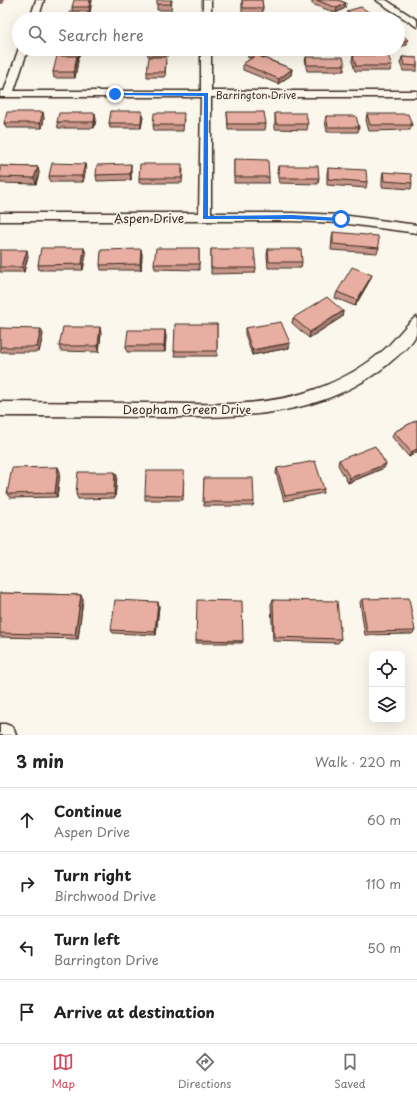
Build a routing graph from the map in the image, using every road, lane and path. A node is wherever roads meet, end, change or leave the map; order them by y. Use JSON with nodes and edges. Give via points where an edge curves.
{"nodes":[{"id":1,"x":40,"y":0,"type":"edge"},
{"id":2,"x":207,"y":0,"type":"edge"},
{"id":3,"x":380,"y":0,"type":"edge"},
{"id":4,"x":36,"y":12,"type":"edge"},
{"id":5,"x":206,"y":12,"type":"edge"},
{"id":6,"x":398,"y":12,"type":"edge"},
{"id":7,"x":405,"y":16,"type":"edge"},
{"id":8,"x":417,"y":24,"type":"edge"},
{"id":9,"x":20,"y":56,"type":"edge"},
{"id":10,"x":206,"y":56,"type":"edge"},
{"id":11,"x":4,"y":94,"type":"edge"},
{"id":12,"x":206,"y":94,"type":"junction"},
{"id":13,"x":417,"y":94,"type":"edge"},
{"id":14,"x":0,"y":218,"type":"edge"},
{"id":15,"x":205,"y":218,"type":"junction"},
{"id":16,"x":417,"y":229,"type":"edge"},
{"id":17,"x":417,"y":322,"type":"edge"},
{"id":18,"x":0,"y":409,"type":"edge"},
{"id":19,"x":0,"y":735,"type":"edge"},
{"id":20,"x":5,"y":735,"type":"edge"}],
"edges":[{"from":1,"to":4,"type":"street"},
{"from":2,"to":5,"type":"street"},
{"from":3,"to":6,"type":"street"},
{"from":7,"to":8,"type":"street"},
{"from":9,"to":11,"type":"street"},
{"from":10,"to":12,"type":"street"},
{"from":11,"to":12,"type":"street","name":"Barrington Drive"},
{"from":12,"to":13,"type":"street","name":"Barrington Drive"},
{"from":12,"to":15,"type":"street"},
{"from":14,"to":15,"type":"street","name":"Aspen Drive"},
{"from":15,"to":16,"type":"street","name":"Aspen Drive","via":[[341,219]]},
{"from":17,"to":18,"type":"street","name":"Deopham Green Drive","via":[[401,343],[362,375],[337,388],[292,404],[245,411]]},
{"from":19,"to":20,"type":"street"}]}
